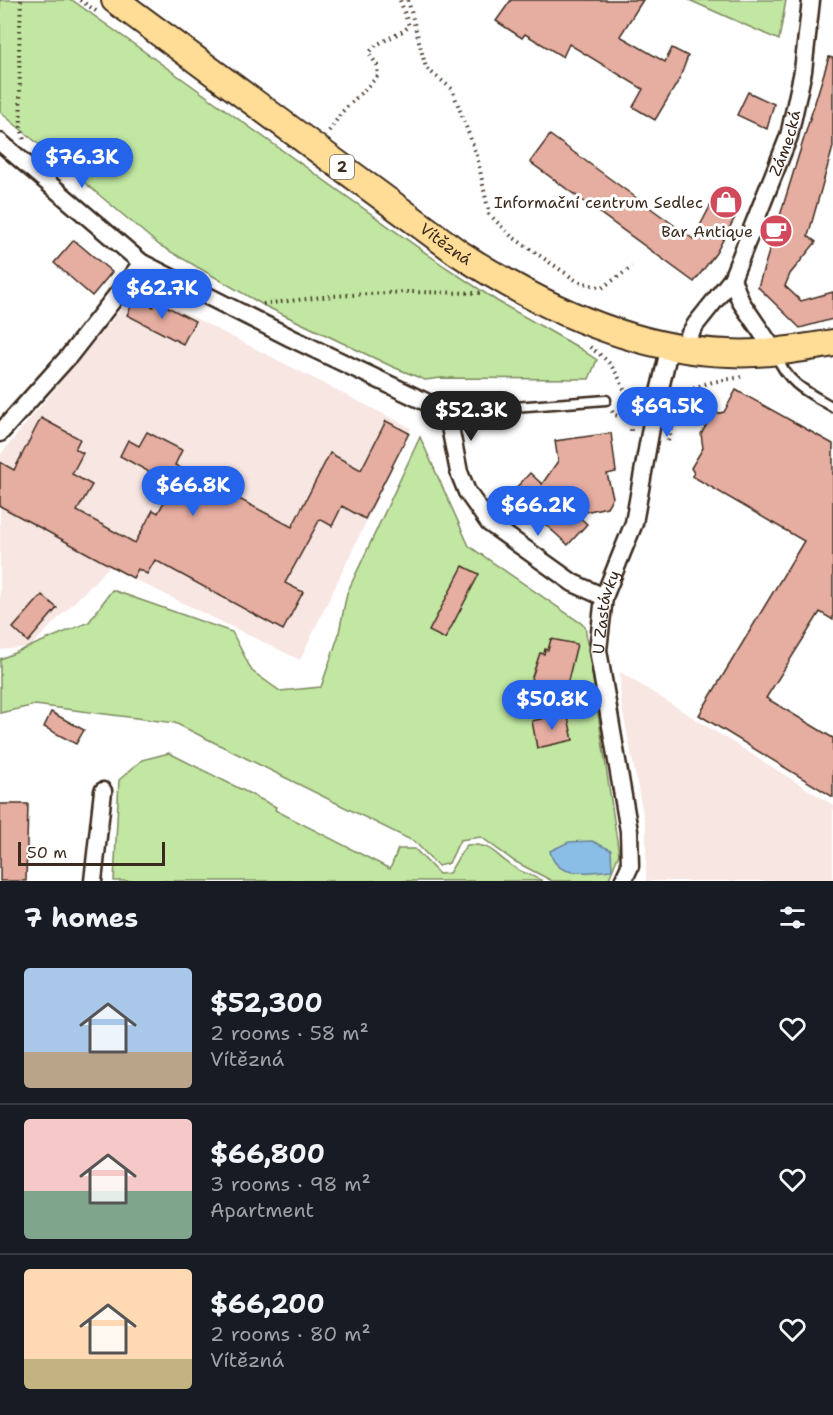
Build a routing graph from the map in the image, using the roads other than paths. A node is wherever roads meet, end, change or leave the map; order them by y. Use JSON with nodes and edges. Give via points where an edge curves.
{"nodes":[{"id":1,"x":115,"y":0,"type":"edge"},
{"id":2,"x":811,"y":0,"type":"edge"},
{"id":3,"x":0,"y":142,"type":"edge"},
{"id":4,"x":142,"y":262,"type":"junction"},
{"id":5,"x":732,"y":279,"type":"junction"},
{"id":6,"x":833,"y":343,"type":"edge"},
{"id":7,"x":675,"y":347,"type":"junction"},
{"id":8,"x":775,"y":352,"type":"junction"},
{"id":9,"x":606,"y":400,"type":"road end"},
{"id":10,"x":833,"y":406,"type":"edge"},
{"id":11,"x":447,"y":412,"type":"junction"},
{"id":12,"x":0,"y":433,"type":"edge"},
{"id":13,"x":604,"y":597,"type":"junction"},
{"id":14,"x":103,"y":791,"type":"dead end"},
{"id":15,"x":93,"y":881,"type":"edge"},
{"id":16,"x":623,"y":881,"type":"edge"}],
"edges":[{"from":1,"to":7,"type":"main road","name":"Vítězná","number":"2","via":[[426,230],[500,279],[587,320]]},
{"from":2,"to":5,"type":"street","name":"Zámecká","via":[[803,71],[789,136]]},
{"from":3,"to":4,"type":"street"},
{"from":4,"to":11,"type":"street"},
{"from":4,"to":12,"type":"street","via":[[69,356]]},
{"from":5,"to":7,"type":"street","name":"Zámecká"},
{"from":5,"to":8,"type":"street","via":[[741,302]]},
{"from":6,"to":8,"type":"main road","name":"Vítězná","number":"2"},
{"from":7,"to":8,"type":"main road","name":"Vítězná","number":"2","via":[[728,354]]},
{"from":7,"to":13,"type":"street","name":"U Zastávky","via":[[652,422],[634,523]]},
{"from":8,"to":10,"type":"lane","via":[[795,384]]},
{"from":9,"to":11,"type":"lane"},
{"from":11,"to":13,"type":"street","via":[[459,472],[467,492],[489,523],[573,583]]},
{"from":13,"to":16,"type":"street","name":"U Zastávky","via":[[598,650],[629,831],[630,866]]},
{"from":14,"to":15,"type":"street"}]}
